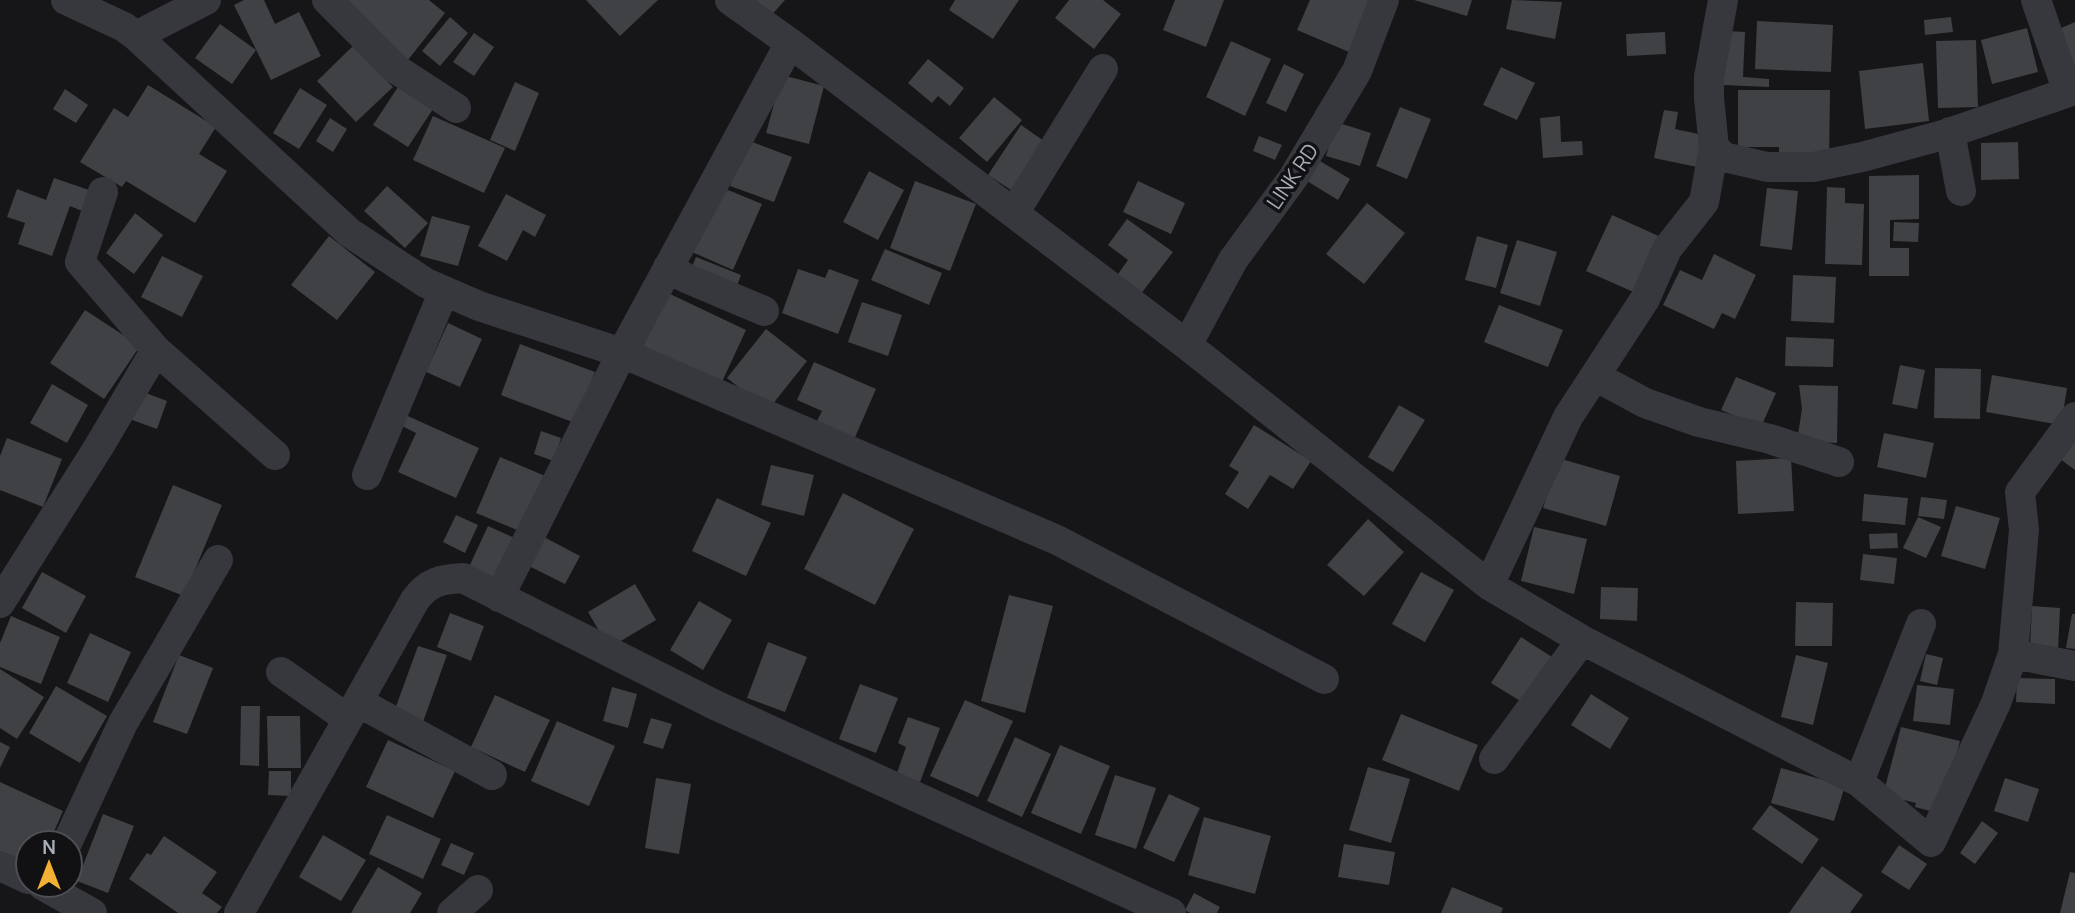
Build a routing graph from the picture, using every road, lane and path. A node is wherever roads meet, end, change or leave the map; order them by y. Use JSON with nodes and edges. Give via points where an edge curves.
{"nodes":[{"id":1,"x":66,"y":0,"type":"edge"},
{"id":2,"x":206,"y":0,"type":"edge"},
{"id":3,"x":327,"y":0,"type":"edge"},
{"id":4,"x":730,"y":0,"type":"edge"},
{"id":5,"x":1384,"y":0,"type":"edge"},
{"id":6,"x":1723,"y":0,"type":"edge"},
{"id":7,"x":2036,"y":0,"type":"edge"},
{"id":8,"x":136,"y":36,"type":"junction"},
{"id":9,"x":790,"y":43,"type":"junction"},
{"id":10,"x":1103,"y":69,"type":"dead end"},
{"id":11,"x":2072,"y":91,"type":"edge"},
{"id":12,"x":456,"y":108,"type":"dead end"},
{"id":13,"x":1950,"y":132,"type":"junction"},
{"id":14,"x":1714,"y":147,"type":"junction"},
{"id":15,"x":1961,"y":191,"type":"dead end"},
{"id":16,"x":103,"y":192,"type":"dead end"},
{"id":17,"x":1014,"y":213,"type":"junction"},
{"id":18,"x":668,"y":267,"type":"junction"},
{"id":19,"x":444,"y":291,"type":"junction"},
{"id":20,"x":764,"y":311,"type":"dead end"},
{"id":21,"x":1187,"y":345,"type":"junction"},
{"id":22,"x":156,"y":350,"type":"junction"},
{"id":23,"x":622,"y":353,"type":"junction"},
{"id":24,"x":1595,"y":376,"type":"junction"},
{"id":25,"x":2075,"y":417,"type":"edge"},
{"id":26,"x":275,"y":455,"type":"dead end"},
{"id":27,"x":1839,"y":462,"type":"dead end"},
{"id":28,"x":368,"y":475,"type":"dead end"},
{"id":29,"x":218,"y":560,"type":"dead end"},
{"id":30,"x":1489,"y":585,"type":"junction"},
{"id":31,"x":499,"y":597,"type":"junction"},
{"id":32,"x":0,"y":603,"type":"edge"},
{"id":33,"x":1921,"y":624,"type":"dead end"},
{"id":34,"x":1582,"y":640,"type":"junction"},
{"id":35,"x":2012,"y":654,"type":"junction"},
{"id":36,"x":2075,"y":666,"type":"edge"},
{"id":37,"x":281,"y":672,"type":"dead end"},
{"id":38,"x":1324,"y":679,"type":"dead end"},
{"id":39,"x":353,"y":711,"type":"junction"},
{"id":40,"x":1494,"y":759,"type":"dead end"},
{"id":41,"x":492,"y":775,"type":"dead end"},
{"id":42,"x":1859,"y":782,"type":"junction"},
{"id":43,"x":74,"y":829,"type":"edge"},
{"id":44,"x":478,"y":890,"type":"dead end"},
{"id":45,"x":68,"y":899,"type":"edge"},
{"id":46,"x":92,"y":913,"type":"edge"},
{"id":47,"x":239,"y":913,"type":"edge"},
{"id":48,"x":452,"y":913,"type":"edge"},
{"id":49,"x":1171,"y":913,"type":"edge"}],
"edges":[{"from":1,"to":8,"type":"street"},
{"from":2,"to":8,"type":"street"},
{"from":3,"to":12,"type":"street","via":[[396,69]]},
{"from":4,"to":9,"type":"street"},
{"from":5,"to":21,"type":"street","name":"LINK RD","via":[[1357,71],[1293,178],[1233,260]]},
{"from":6,"to":14,"type":"street","via":[[1709,78]]},
{"from":7,"to":11,"type":"street"},
{"from":8,"to":19,"type":"street","via":[[350,233]]},
{"from":9,"to":17,"type":"street"},
{"from":9,"to":18,"type":"street"},
{"from":10,"to":17,"type":"street"},
{"from":11,"to":13,"type":"street"},
{"from":13,"to":14,"type":"street","via":[[1813,167],[1767,167],[1724,157]]},
{"from":13,"to":15,"type":"street"},
{"from":14,"to":24,"type":"street","via":[[1704,202],[1667,249],[1644,299]]},
{"from":16,"to":22,"type":"street","via":[[80,262]]},
{"from":17,"to":21,"type":"street"},
{"from":18,"to":20,"type":"street"},
{"from":18,"to":23,"type":"street"},
{"from":19,"to":23,"type":"street"},
{"from":19,"to":28,"type":"street"},
{"from":21,"to":30,"type":"street"},
{"from":22,"to":26,"type":"street"},
{"from":22,"to":32,"type":"street"},
{"from":23,"to":31,"type":"street"},
{"from":23,"to":38,"type":"street","via":[[1057,540]]},
{"from":24,"to":27,"type":"street","via":[[1645,403]]},
{"from":24,"to":30,"type":"street","via":[[1568,417]]},
{"from":25,"to":35,"type":"street","via":[[2020,492],[2024,530]]},
{"from":29,"to":43,"type":"street","via":[[123,723]]},
{"from":30,"to":34,"type":"street"},
{"from":31,"to":39,"type":"street","via":[[463,578],[441,579],[424,588]]},
{"from":31,"to":49,"type":"street","via":[[715,705]]},
{"from":33,"to":42,"type":"street"},
{"from":34,"to":40,"type":"street"},
{"from":34,"to":42,"type":"street"},
{"from":35,"to":36,"type":"street"},
{"from":35,"to":42,"type":"street","via":[[1996,703],[1931,842]]},
{"from":37,"to":39,"type":"street"},
{"from":39,"to":41,"type":"street"},
{"from":39,"to":47,"type":"street"},
{"from":44,"to":48,"type":"street"},
{"from":45,"to":46,"type":"street"}]}
